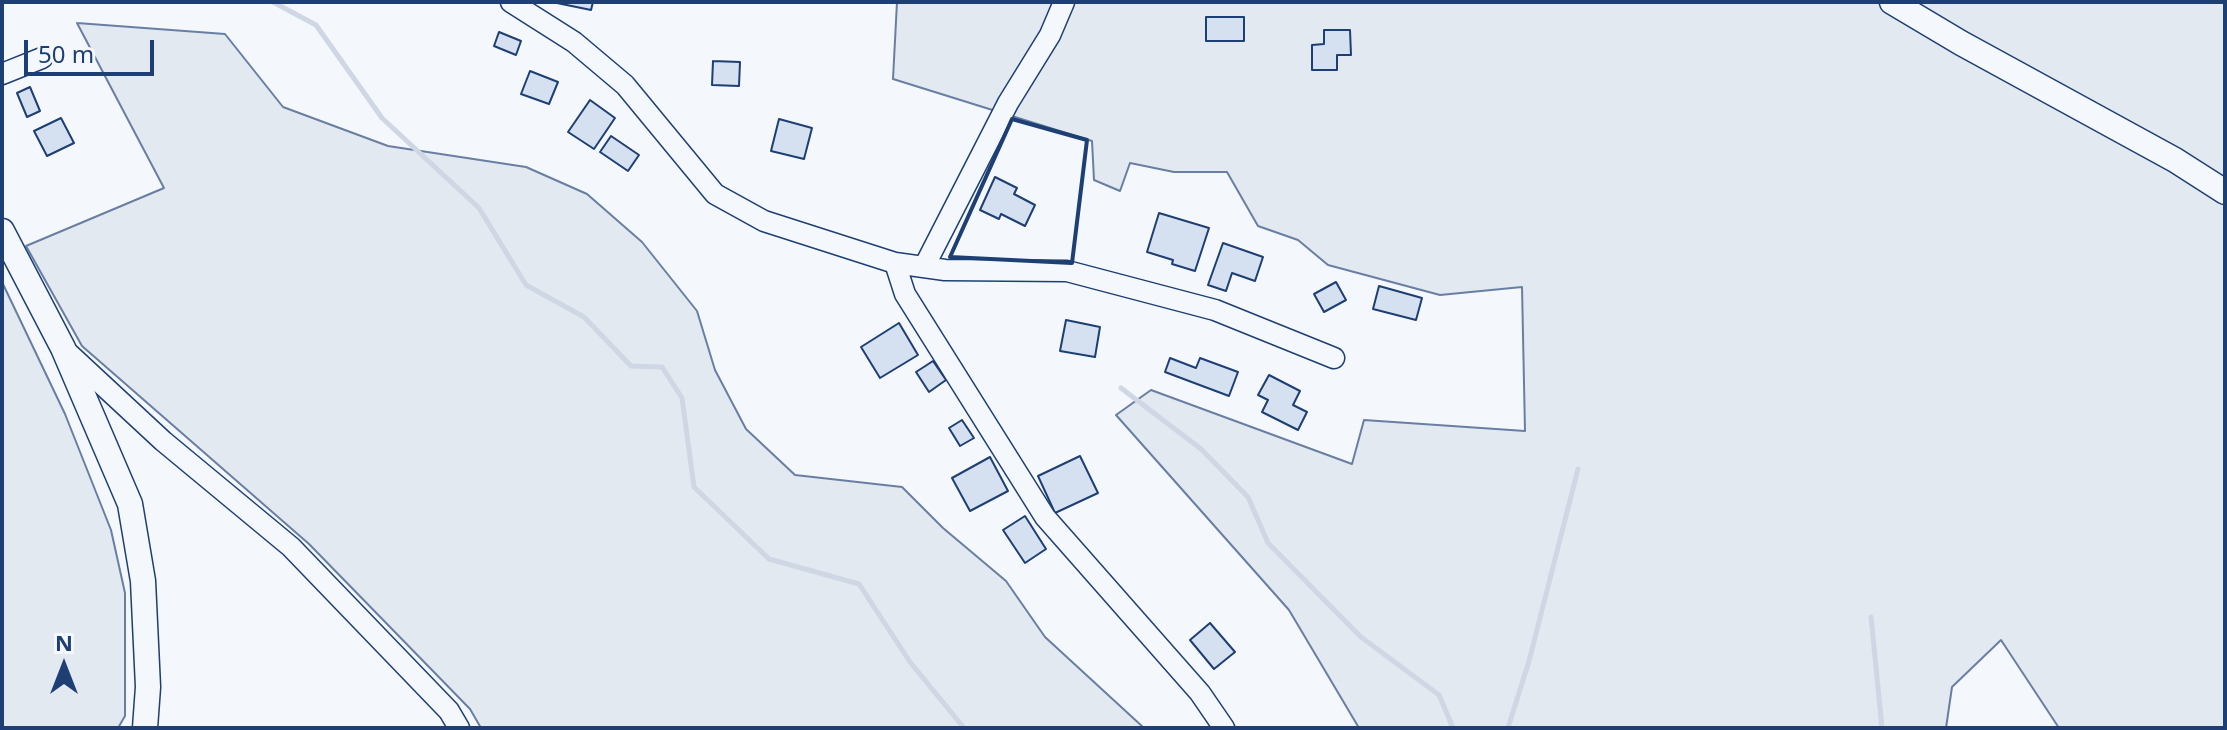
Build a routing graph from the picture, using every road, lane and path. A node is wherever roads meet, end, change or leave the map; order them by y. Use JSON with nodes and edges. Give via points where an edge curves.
{"nodes":[{"id":1,"x":511,"y":2,"type":"edge"},
{"id":2,"x":1064,"y":2,"type":"edge"},
{"id":3,"x":1892,"y":2,"type":"edge"},
{"id":4,"x":42,"y":58,"type":"dead end"},
{"id":5,"x":2,"y":74,"type":"edge"},
{"id":6,"x":2225,"y":192,"type":"edge"},
{"id":7,"x":2,"y":231,"type":"edge"},
{"id":8,"x":895,"y":263,"type":"junction"},
{"id":9,"x":924,"y":267,"type":"junction"},
{"id":10,"x":63,"y":348,"type":"junction"},
{"id":11,"x":1334,"y":358,"type":"dead end"},
{"id":12,"x":145,"y":728,"type":"edge"},
{"id":13,"x":459,"y":728,"type":"edge"},
{"id":14,"x":1224,"y":728,"type":"edge"}],
"edges":[{"from":1,"to":8,"type":"street","via":[[574,42],[625,85],[715,194],[764,221]]},
{"from":2,"to":9,"type":"street"},
{"from":3,"to":6,"type":"main road"},
{"from":4,"to":5,"type":"street"},
{"from":7,"to":10,"type":"main road"},
{"from":8,"to":9,"type":"street"},
{"from":8,"to":14,"type":"street","via":[[905,294],[1045,517],[1200,693]]},
{"from":9,"to":11,"type":"street","via":[[1067,271],[1215,310]]},
{"from":10,"to":12,"type":"main road","via":[[130,504],[143,581]]},
{"from":10,"to":13,"type":"street","via":[[163,441],[291,547],[449,711]]}]}
